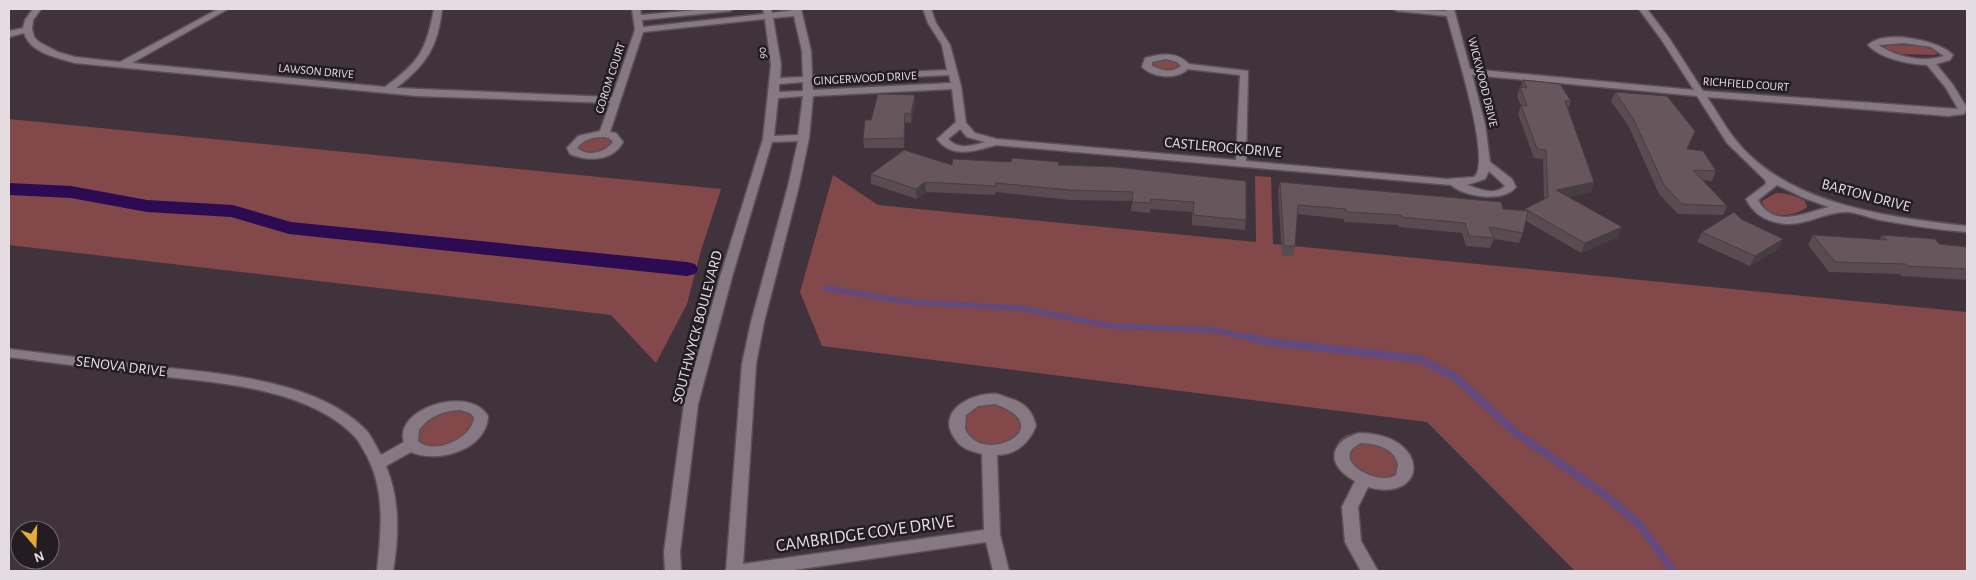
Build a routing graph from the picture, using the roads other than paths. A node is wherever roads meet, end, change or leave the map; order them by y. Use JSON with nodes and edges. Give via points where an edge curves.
{"nodes":[{"id":1,"x":37,"y":9,"type":"edge"},
{"id":2,"x":224,"y":9,"type":"edge"},
{"id":3,"x":438,"y":9,"type":"edge"},
{"id":4,"x":730,"y":9,"type":"edge"},
{"id":5,"x":927,"y":9,"type":"edge"},
{"id":6,"x":1397,"y":9,"type":"edge"},
{"id":7,"x":1643,"y":9,"type":"edge"},
{"id":8,"x":798,"y":11,"type":"edge"},
{"id":9,"x":1450,"y":11,"type":"edge"},
{"id":10,"x":768,"y":12,"type":"edge"},
{"id":11,"x":637,"y":13,"type":"edge"},
{"id":12,"x":28,"y":30,"type":"junction"},
{"id":13,"x":639,"y":30,"type":"junction"},
{"id":14,"x":9,"y":34,"type":"edge"},
{"id":15,"x":1930,"y":62,"type":"junction"},
{"id":16,"x":122,"y":65,"type":"junction"},
{"id":17,"x":1186,"y":66,"type":"dead end"},
{"id":18,"x":953,"y":72,"type":"junction"},
{"id":19,"x":1468,"y":72,"type":"junction"},
{"id":20,"x":808,"y":79,"type":"junction"},
{"id":21,"x":775,"y":81,"type":"junction"},
{"id":22,"x":956,"y":86,"type":"junction"},
{"id":23,"x":388,"y":90,"type":"junction"},
{"id":24,"x":1701,"y":93,"type":"junction"},
{"id":25,"x":808,"y":94,"type":"junction"},
{"id":26,"x":774,"y":95,"type":"junction"},
{"id":27,"x":616,"y":100,"type":"junction"},
{"id":28,"x":961,"y":123,"type":"junction"},
{"id":29,"x":604,"y":134,"type":"dead end"},
{"id":30,"x":804,"y":138,"type":"junction"},
{"id":31,"x":768,"y":139,"type":"junction"},
{"id":32,"x":997,"y":142,"type":"junction"},
{"id":33,"x":1241,"y":163,"type":"junction"},
{"id":34,"x":1485,"y":163,"type":"junction"},
{"id":35,"x":1762,"y":170,"type":"junction"},
{"id":36,"x":1480,"y":178,"type":"joint"},
{"id":37,"x":1446,"y":182,"type":"junction"},
{"id":38,"x":1857,"y":211,"type":"junction"},
{"id":39,"x":1967,"y":229,"type":"edge"},
{"id":40,"x":9,"y":353,"type":"edge"},
{"id":41,"x":411,"y":445,"type":"junction"},
{"id":42,"x":989,"y":450,"type":"junction"},
{"id":43,"x":379,"y":463,"type":"junction"},
{"id":44,"x":1363,"y":480,"type":"dead end"},
{"id":45,"x":992,"y":535,"type":"junction"},
{"id":46,"x":385,"y":571,"type":"edge"},
{"id":47,"x":673,"y":571,"type":"edge"},
{"id":48,"x":734,"y":571,"type":"edge"},
{"id":49,"x":743,"y":571,"type":"edge"},
{"id":50,"x":1001,"y":571,"type":"edge"},
{"id":51,"x":1370,"y":571,"type":"edge"}],
"edges":[{"from":1,"to":12,"type":"street","via":[[28,23]]},
{"from":2,"to":16,"type":"street"},
{"from":3,"to":23,"type":"street","via":[[434,36],[424,58]]},
{"from":4,"to":11,"type":"street","name":"GOROM COURT"},
{"from":5,"to":18,"type":"street","via":[[946,45]]},
{"from":6,"to":9,"type":"street"},
{"from":7,"to":24,"type":"street","name":"BARTON DRIVE"},
{"from":8,"to":10,"type":"street","name":"GOROM COURT"},
{"from":8,"to":20,"type":"street"},
{"from":9,"to":19,"type":"street","name":"WICKWOOD DRIVE"},
{"from":10,"to":13,"type":"street","name":"GOROM COURT"},
{"from":10,"to":21,"type":"street","name":"90","via":[[773,36]]},
{"from":11,"to":13,"type":"street","name":"GOROM COURT"},
{"from":12,"to":14,"type":"street"},
{"from":12,"to":16,"type":"street","name":"LAWSON DRIVE","via":[[39,49],[57,56]]},
{"from":13,"to":27,"type":"street","name":"GOROM COURT"},
{"from":15,"to":15,"type":"street","via":[[1949,55],[1938,48],[1916,43],[1876,42],[1872,45],[1883,53]]},
{"from":15,"to":24,"type":"street","name":"RICHFIELD COURT","via":[[1950,87],[1962,112]]},
{"from":16,"to":23,"type":"street","name":"LAWSON DRIVE"},
{"from":17,"to":33,"type":"street","via":[[1245,73]]},
{"from":18,"to":20,"type":"street","name":"GINGERWOOD DRIVE"},
{"from":18,"to":22,"type":"street"},
{"from":19,"to":24,"type":"street","name":"RICHFIELD COURT"},
{"from":19,"to":34,"type":"street","name":"WICKWOOD DRIVE","via":[[1484,144]]},
{"from":20,"to":21,"type":"street","name":"GINGERWOOD DRIVE"},
{"from":20,"to":25,"type":"street"},
{"from":21,"to":26,"type":"street","name":"90"},
{"from":22,"to":25,"type":"street","name":"GINGERWOOD DRIVE"},
{"from":22,"to":28,"type":"street"},
{"from":23,"to":27,"type":"street","name":"LAWSON DRIVE"},
{"from":24,"to":35,"type":"street","name":"BARTON DRIVE","via":[[1731,141]]},
{"from":25,"to":26,"type":"street","name":"GINGERWOOD DRIVE"},
{"from":25,"to":30,"type":"street"},
{"from":26,"to":31,"type":"street","name":"SOUTHWYCK BOULEVARD"},
{"from":27,"to":29,"type":"street","name":"GOROM COURT"},
{"from":28,"to":32,"type":"street","name":"CASTLEROCK DRIVE","via":[[971,135]]},
{"from":28,"to":32,"type":"street","name":"CASTLEROCK DRIVE","via":[[942,139],[947,145],[970,150]]},
{"from":30,"to":31,"type":"street"},
{"from":30,"to":48,"type":"street","via":[[749,365]]},
{"from":31,"to":47,"type":"street","name":"SOUTHWYCK BOULEVARD","via":[[691,404],[672,552]]},
{"from":32,"to":33,"type":"street","name":"CASTLEROCK DRIVE"},
{"from":33,"to":37,"type":"street","name":"CASTLEROCK DRIVE"},
{"from":34,"to":36,"type":"street","name":"WICKWOOD DRIVE","via":[[1485,172]]},
{"from":34,"to":37,"type":"street","name":"CASTLEROCK DRIVE","via":[[1508,181],[1511,187],[1507,192],[1483,193]]},
{"from":35,"to":38,"type":"street","name":"BARTON DRIVE","via":[[1804,193]]},
{"from":35,"to":38,"type":"street","via":[[1772,185],[1752,199],[1759,210],[1771,216],[1793,221],[1830,209]]},
{"from":36,"to":37,"type":"street","name":"CASTLEROCK DRIVE"},
{"from":38,"to":39,"type":"street","name":"BARTON DRIVE","via":[[1909,223]]},
{"from":40,"to":43,"type":"street","name":"SENOVA DRIVE","via":[[232,380],[293,394],[330,411],[360,432]]},
{"from":41,"to":41,"type":"street","via":[[431,452],[459,446],[479,429],[482,420],[479,412],[460,405],[432,411],[412,428]]},
{"from":41,"to":43,"type":"street"},
{"from":42,"to":42,"type":"street","via":[[1016,445],[1025,436],[1028,417],[1020,408],[996,399],[976,402],[960,412],[956,421],[957,431],[964,441]]},
{"from":42,"to":45,"type":"street"},
{"from":43,"to":46,"type":"street","via":[[388,495],[391,536]]},
{"from":44,"to":51,"type":"street","via":[[1350,507],[1353,542]]},
{"from":45,"to":49,"type":"street","name":"CAMBRIDGE COVE DRIVE"},
{"from":45,"to":50,"type":"street"}]}
